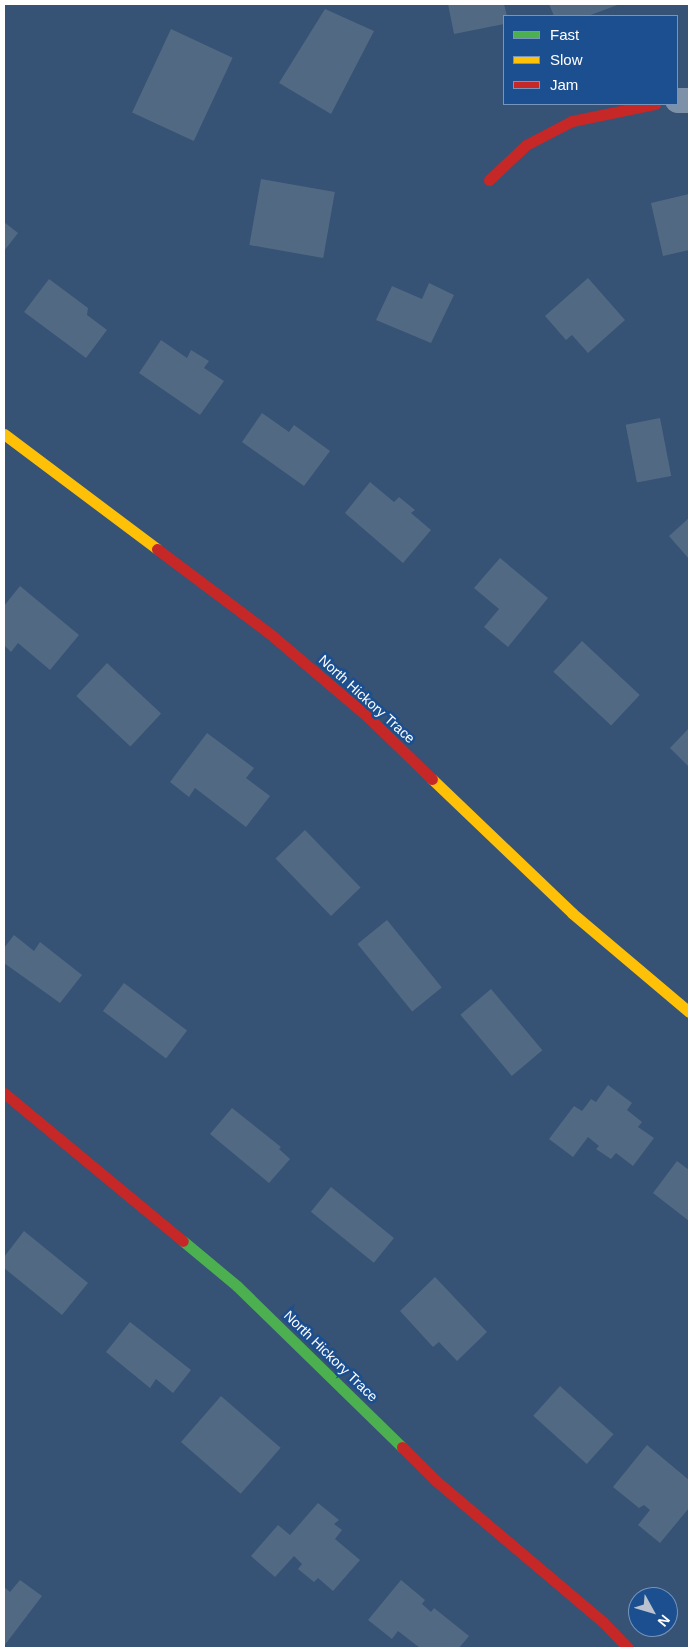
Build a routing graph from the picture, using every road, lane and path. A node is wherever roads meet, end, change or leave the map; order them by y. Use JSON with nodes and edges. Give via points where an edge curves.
{"nodes":[{"id":1,"x":650,"y":105,"type":"edge"},
{"id":2,"x":490,"y":180,"type":"dead end"},
{"id":3,"x":4,"y":434,"type":"edge"},
{"id":4,"x":689,"y":1012,"type":"edge"},
{"id":5,"x":4,"y":1093,"type":"edge"},
{"id":6,"x":628,"y":1648,"type":"edge"}],
"edges":[{"from":1,"to":2,"type":"street","via":[[572,122],[526,145]]},
{"from":3,"to":4,"type":"street","name":"North Hickory Trace","via":[[269,633],[368,717],[572,912]]},
{"from":5,"to":6,"type":"street","name":"North Hickory Trace","via":[[237,1286],[435,1480],[604,1622]]}]}
